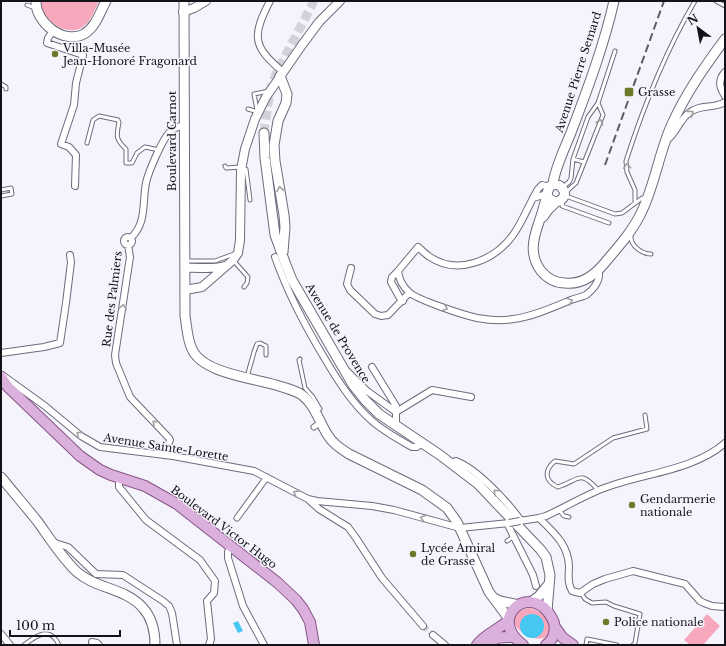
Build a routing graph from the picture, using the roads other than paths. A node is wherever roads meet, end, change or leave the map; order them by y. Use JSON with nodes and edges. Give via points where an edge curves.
{"nodes":[{"id":1,"x":106,"y":1,"type":"edge"},
{"id":2,"x":184,"y":1,"type":"edge"},
{"id":3,"x":187,"y":1,"type":"edge"},
{"id":4,"x":270,"y":1,"type":"edge"},
{"id":5,"x":346,"y":1,"type":"edge"},
{"id":6,"x":614,"y":1,"type":"edge"},
{"id":7,"x":695,"y":1,"type":"edge"},
{"id":8,"x":716,"y":1,"type":"edge"},
{"id":9,"x":204,"y":2,"type":"edge"},
{"id":10,"x":337,"y":3,"type":"edge"},
{"id":11,"x":33,"y":5,"type":"edge"},
{"id":12,"x":724,"y":5,"type":"edge"},
{"id":13,"x":184,"y":12,"type":"junction"},
{"id":14,"x":53,"y":31,"type":"junction"},
{"id":15,"x":725,"y":39,"type":"edge"},
{"id":16,"x":615,"y":52,"type":"dead end"},
{"id":17,"x":725,"y":72,"type":"edge"},
{"id":18,"x":282,"y":74,"type":"junction"},
{"id":19,"x":1,"y":84,"type":"edge"},
{"id":20,"x":6,"y":89,"type":"dead end"},
{"id":21,"x":271,"y":91,"type":"junction"},
{"id":22,"x":725,"y":96,"type":"edge"},
{"id":23,"x":725,"y":102,"type":"edge"},
{"id":24,"x":598,"y":103,"type":"junction"},
{"id":25,"x":248,"y":109,"type":"dead end"},
{"id":26,"x":258,"y":112,"type":"junction"},
{"id":27,"x":185,"y":125,"type":"junction"},
{"id":28,"x":264,"y":133,"type":"tunnel mouth"},
{"id":29,"x":667,"y":140,"type":"junction"},
{"id":30,"x":87,"y":143,"type":"dead end"},
{"id":31,"x":159,"y":150,"type":"junction"},
{"id":32,"x":573,"y":159,"type":"junction"},
{"id":33,"x":584,"y":162,"type":"junction"},
{"id":34,"x":225,"y":166,"type":"dead end"},
{"id":35,"x":241,"y":168,"type":"junction"},
{"id":36,"x":75,"y":186,"type":"dead end"},
{"id":37,"x":269,"y":187,"type":"junction"},
{"id":38,"x":1,"y":190,"type":"edge"},
{"id":39,"x":557,"y":192,"type":"junction"},
{"id":40,"x":1,"y":196,"type":"edge"},
{"id":41,"x":533,"y":198,"type":"junction"},
{"id":42,"x":647,"y":198,"type":"junction"},
{"id":43,"x":250,"y":200,"type":"dead end"},
{"id":44,"x":635,"y":203,"type":"junction"},
{"id":45,"x":609,"y":223,"type":"dead end"},
{"id":46,"x":631,"y":231,"type":"junction"},
{"id":47,"x":285,"y":232,"type":"junction"},
{"id":48,"x":651,"y":254,"type":"dead end"},
{"id":49,"x":70,"y":255,"type":"dead end"},
{"id":50,"x":279,"y":256,"type":"junction"},
{"id":51,"x":235,"y":257,"type":"junction"},
{"id":52,"x":185,"y":264,"type":"junction"},
{"id":53,"x":205,"y":266,"type":"junction"},
{"id":54,"x":226,"y":266,"type":"junction"},
{"id":55,"x":351,"y":268,"type":"dead end"},
{"id":56,"x":598,"y":270,"type":"junction"},
{"id":57,"x":398,"y":271,"type":"junction"},
{"id":58,"x":205,"y":284,"type":"junction"},
{"id":59,"x":185,"y":286,"type":"junction"},
{"id":60,"x":244,"y":287,"type":"dead end"},
{"id":61,"x":409,"y":293,"type":"junction"},
{"id":62,"x":402,"y":300,"type":"junction"},
{"id":63,"x":1,"y":353,"type":"edge"},
{"id":64,"x":266,"y":355,"type":"dead end"},
{"id":65,"x":300,"y":359,"type":"dead end"},
{"id":66,"x":341,"y":364,"type":"junction"},
{"id":67,"x":372,"y":367,"type":"dead end"},
{"id":68,"x":1,"y":376,"type":"edge"},
{"id":69,"x":246,"y":377,"type":"junction"},
{"id":70,"x":471,"y":397,"type":"dead end"},
{"id":71,"x":314,"y":412,"type":"junction"},
{"id":72,"x":396,"y":412,"type":"junction"},
{"id":73,"x":645,"y":415,"type":"dead end"},
{"id":74,"x":396,"y":426,"type":"junction"},
{"id":75,"x":422,"y":443,"type":"junction"},
{"id":76,"x":725,"y":443,"type":"edge"},
{"id":77,"x":164,"y":455,"type":"junction"},
{"id":78,"x":452,"y":463,"type":"junction"},
{"id":79,"x":1,"y":477,"type":"edge"},
{"id":80,"x":267,"y":477,"type":"junction"},
{"id":81,"x":120,"y":478,"type":"junction"},
{"id":82,"x":598,"y":490,"type":"junction"},
{"id":83,"x":308,"y":499,"type":"junction"},
{"id":84,"x":559,"y":510,"type":"junction"},
{"id":85,"x":569,"y":517,"type":"dead end"},
{"id":86,"x":236,"y":518,"type":"dead end"},
{"id":87,"x":539,"y":518,"type":"junction"},
{"id":88,"x":521,"y":521,"type":"junction"},
{"id":89,"x":507,"y":523,"type":"junction"},
{"id":90,"x":460,"y":528,"type":"junction"},
{"id":91,"x":513,"y":533,"type":"junction"},
{"id":92,"x":507,"y":541,"type":"dead end"},
{"id":93,"x":52,"y":542,"type":"junction"},
{"id":94,"x":231,"y":546,"type":"junction"},
{"id":95,"x":548,"y":585,"type":"junction"},
{"id":96,"x":536,"y":586,"type":"dead end"},
{"id":97,"x":580,"y":592,"type":"junction"},
{"id":98,"x":494,"y":597,"type":"junction"},
{"id":99,"x":531,"y":602,"type":"junction"},
{"id":100,"x":519,"y":605,"type":"junction"},
{"id":101,"x":725,"y":607,"type":"edge"},
{"id":102,"x":547,"y":611,"type":"junction"},
{"id":103,"x":509,"y":620,"type":"junction"},
{"id":104,"x":423,"y":626,"type":"tunnel mouth"},
{"id":105,"x":555,"y":627,"type":"junction"},
{"id":106,"x":1,"y":634,"type":"edge"},
{"id":107,"x":433,"y":635,"type":"tunnel mouth"},
{"id":108,"x":514,"y":637,"type":"junction"},
{"id":109,"x":91,"y":644,"type":"edge"},
{"id":110,"x":10,"y":645,"type":"edge"},
{"id":111,"x":24,"y":645,"type":"edge"},
{"id":112,"x":59,"y":645,"type":"edge"},
{"id":113,"x":99,"y":645,"type":"edge"},
{"id":114,"x":155,"y":645,"type":"edge"},
{"id":115,"x":177,"y":645,"type":"edge"},
{"id":116,"x":210,"y":645,"type":"edge"},
{"id":117,"x":264,"y":645,"type":"edge"},
{"id":118,"x":314,"y":645,"type":"edge"},
{"id":119,"x":445,"y":645,"type":"edge"},
{"id":120,"x":477,"y":645,"type":"edge"},
{"id":121,"x":486,"y":645,"type":"edge"},
{"id":122,"x":523,"y":645,"type":"edge"},
{"id":123,"x":549,"y":645,"type":"edge"},
{"id":124,"x":573,"y":645,"type":"edge"},
{"id":125,"x":586,"y":645,"type":"edge"},
{"id":126,"x":617,"y":645,"type":"edge"},
{"id":127,"x":633,"y":645,"type":"edge"}],
"edges":[{"from":1,"to":14,"type":"main road","via":[[94,25],[82,35],[67,36]]},
{"from":2,"to":13,"type":"main road","name":"Boulevard Carnot"},
{"from":3,"to":9,"type":"street"},
{"from":4,"to":18,"type":"street","via":[[257,35],[258,42]]},
{"from":5,"to":10,"type":"street"},
{"from":6,"to":39,"type":"main road","name":"Avenue Pierre Semard","via":[[597,61],[555,172]]},
{"from":44,"to":7,"type":"lane","one_way":true,"via":[[635,190],[627,172],[626,161],[652,85]]},
{"from":8,"to":12,"type":"lane"},
{"from":9,"to":13,"type":"street"},
{"from":10,"to":18,"type":"street","via":[[319,22]]},
{"from":11,"to":14,"type":"main road","via":[[39,17]]},
{"from":13,"to":27,"type":"main road","name":"Boulevard Carnot"},
{"from":14,"to":36,"type":"street","via":[[47,43],[82,55],[74,105],[61,144],[76,154]]},
{"from":15,"to":29,"type":"main road","name":"Avenue Pierre Semard","via":[[687,94]]},
{"from":16,"to":24,"type":"lane"},
{"from":17,"to":22,"type":"street","via":[[720,83]]},
{"from":18,"to":21,"type":"street"},
{"from":47,"to":18,"type":"main road","name":"Avenue de Provence","one_way":true,"via":[[274,145],[278,121],[286,103],[287,94]]},
{"from":19,"to":20,"type":"lane"},
{"from":21,"to":26,"type":"street"},
{"from":21,"to":26,"type":"lane","via":[[254,94]]},
{"from":29,"to":23,"type":"street","one_way":true,"via":[[688,113]]},
{"from":24,"to":32,"type":"lane","via":[[588,117]]},
{"from":33,"to":24,"type":"lane","one_way":true,"via":[[603,115]]},
{"from":25,"to":26,"type":"lane"},
{"from":26,"to":35,"type":"street","via":[[250,130]]},
{"from":27,"to":31,"type":"street","name":"Rue des Palmiers","via":[[170,131]]},
{"from":27,"to":52,"type":"main road","name":"Boulevard Carnot"},
{"from":28,"to":37,"type":"main road","name":"Avenue de Provence"},
{"from":29,"to":42,"type":"main road","name":"Avenue Pierre Semard"},
{"from":30,"to":31,"type":"lane","via":[[93,120],[99,116],[118,120],[120,123],[117,135],[119,143],[126,149],[126,163],[132,163],[137,153],[145,147]]},
{"from":77,"to":31,"type":"street","name":"Rue des Palmiers","one_way":true,"via":[[170,440],[132,401],[115,355],[130,258],[128,245],[142,222],[146,180]]},
{"from":32,"to":33,"type":"lane"},
{"from":32,"to":39,"type":"lane","via":[[571,178]]},
{"from":33,"to":39,"type":"lane","via":[[572,188]]},
{"from":34,"to":35,"type":"lane"},
{"from":35,"to":43,"type":"lane","via":[[246,169]]},
{"from":35,"to":51,"type":"street","via":[[240,248]]},
{"from":37,"to":47,"type":"main road","via":[[279,229]]},
{"from":37,"to":50,"type":"main road","name":"Avenue de Provence"},
{"from":38,"to":40,"type":"lane","via":[[11,188],[12,194]]},
{"from":39,"to":41,"type":"street"},
{"from":39,"to":41,"type":"street","via":[[545,185],[541,186]]},
{"from":39,"to":44,"type":"lane","via":[[615,214],[622,213]]},
{"from":39,"to":45,"type":"lane","via":[[562,206]]},
{"from":39,"to":56,"type":"main road","name":"Avenue Pierre Semard","via":[[540,221],[534,239],[533,253],[537,265],[544,274],[557,282],[569,284],[586,279]]},
{"from":41,"to":57,"type":"street","via":[[514,235],[497,252],[480,262],[448,264],[430,257],[418,247]]},
{"from":42,"to":44,"type":"lane"},
{"from":42,"to":46,"type":"main road","name":"Avenue Pierre Semard"},
{"from":46,"to":48,"type":"lane","via":[[632,244]]},
{"from":46,"to":56,"type":"main road","name":"Avenue Pierre Semard"},
{"from":47,"to":50,"type":"main road","name":"Avenue de Provence"},
{"from":49,"to":63,"type":"street","via":[[60,343]]},
{"from":50,"to":66,"type":"main road","name":"Avenue de Provence"},
{"from":50,"to":75,"type":"street","via":[[293,302],[347,394],[381,429],[412,447]]},
{"from":51,"to":53,"type":"lane"},
{"from":51,"to":54,"type":"street"},
{"from":51,"to":60,"type":"lane","via":[[248,277]]},
{"from":52,"to":53,"type":"street"},
{"from":52,"to":59,"type":"main road","name":"Boulevard Carnot"},
{"from":53,"to":54,"type":"street"},
{"from":53,"to":58,"type":"street"},
{"from":54,"to":58,"type":"street"},
{"from":55,"to":62,"type":"street","via":[[347,284],[350,290],[375,314],[388,315]]},
{"from":61,"to":56,"type":"street","one_way":true,"via":[[477,318],[514,319],[586,294],[599,281]]},
{"from":57,"to":61,"type":"street","via":[[400,280]]},
{"from":57,"to":62,"type":"street","via":[[391,282]]},
{"from":58,"to":59,"type":"street","via":[[198,289]]},
{"from":59,"to":69,"type":"main road","name":"Boulevard Carnot","via":[[188,333],[196,356],[208,366]]},
{"from":61,"to":62,"type":"street"},
{"from":64,"to":69,"type":"lane","via":[[266,346],[257,344]]},
{"from":65,"to":71,"type":"lane","via":[[305,388],[320,409]]},
{"from":66,"to":72,"type":"street","via":[[368,391]]},
{"from":66,"to":74,"type":"main road","name":"Avenue de Provence","via":[[365,400]]},
{"from":67,"to":72,"type":"street","via":[[396,406]]},
{"from":77,"to":68,"type":"street","name":"Avenue Sainte-Lorette","one_way":true,"via":[[100,447],[81,436],[45,406]]},
{"from":68,"to":81,"type":"main road","name":"Boulevard Victor Hugo","via":[[8,387],[80,456],[100,470]]},
{"from":69,"to":71,"type":"main road","name":"Boulevard Carnot","via":[[300,394]]},
{"from":70,"to":72,"type":"street","via":[[432,390]]},
{"from":71,"to":90,"type":"main road","name":"Boulevard Carnot","via":[[317,425],[340,448],[422,490],[447,508]]},
{"from":72,"to":74,"type":"street"},
{"from":73,"to":82,"type":"lane","via":[[647,429],[613,438],[574,464],[555,461],[549,466],[547,478],[551,484],[558,487],[579,478],[586,478]]},
{"from":74,"to":75,"type":"main road","name":"Avenue de Provence"},
{"from":75,"to":78,"type":"main road","name":"Avenue de Provence"},
{"from":76,"to":82,"type":"street","via":[[705,456],[685,464]]},
{"from":77,"to":80,"type":"street","name":"Avenue Sainte-Lorette","via":[[254,472]]},
{"from":88,"to":78,"type":"street","one_way":true,"via":[[480,477],[463,464],[456,461]]},
{"from":78,"to":95,"type":"main road","name":"Avenue de Provence","via":[[478,484],[540,549],[546,557],[550,574]]},
{"from":79,"to":93,"type":"main road"},
{"from":83,"to":80,"type":"street","name":"Avenue Sainte-Lorette","one_way":true},
{"from":80,"to":86,"type":"street"},
{"from":81,"to":94,"type":"main road","name":"Boulevard Victor Hugo","via":[[162,494]]},
{"from":81,"to":116,"type":"street","via":[[119,487],[146,520],[200,560],[215,580],[214,593],[207,601]]},
{"from":82,"to":84,"type":"street"},
{"from":90,"to":83,"type":"street","name":"Avenue Sainte-Lorette","one_way":true,"via":[[394,510]]},
{"from":83,"to":104,"type":"street","via":[[319,510],[348,527],[382,578]]},
{"from":84,"to":85,"type":"lane","via":[[564,516]]},
{"from":84,"to":87,"type":"street"},
{"from":87,"to":88,"type":"street"},
{"from":87,"to":97,"type":"street","via":[[567,551],[570,587],[572,591]]},
{"from":88,"to":89,"type":"street","bridge":true},
{"from":89,"to":90,"type":"street"},
{"from":89,"to":91,"type":"street"},
{"from":90,"to":98,"type":"main road","name":"Boulevard Carnot","via":[[489,592]]},
{"from":91,"to":92,"type":"lane"},
{"from":91,"to":96,"type":"street"},
{"from":93,"to":114,"type":"main road","via":[[78,573],[88,580],[125,594],[144,609],[150,619]]},
{"from":93,"to":115,"type":"street","via":[[68,547],[96,574],[123,575],[163,601],[172,612]]},
{"from":94,"to":117,"type":"street","via":[[228,558],[243,606]]},
{"from":94,"to":118,"type":"main road","name":"Boulevard Victor Hugo","via":[[296,600],[310,622]]},
{"from":95,"to":99,"type":"main road"},
{"from":95,"to":102,"type":"main road"},
{"from":97,"to":101,"type":"street","via":[[605,579],[633,571],[685,584],[700,601],[712,606]]},
{"from":97,"to":127,"type":"lane","via":[[592,603],[606,602],[640,614]]},
{"from":98,"to":100,"type":"main road"},
{"from":98,"to":103,"type":"main road","name":"Boulevard Carnot"},
{"from":99,"to":100,"type":"main road"},
{"from":99,"to":102,"type":"main road"},
{"from":100,"to":103,"type":"main road","via":[[511,612]]},
{"from":102,"to":105,"type":"main road"},
{"from":103,"to":108,"type":"main road","via":[[510,631]]},
{"from":103,"to":120,"type":"main road"},
{"from":105,"to":123,"type":"main road"},
{"from":105,"to":124,"type":"main road","via":[[562,637]]},
{"from":106,"to":110,"type":"street"},
{"from":107,"to":119,"type":"street"},
{"from":108,"to":121,"type":"main road","via":[[501,636]]},
{"from":108,"to":122,"type":"main road"},
{"from":109,"to":113,"type":"street"},
{"from":111,"to":112,"type":"lane","via":[[45,633],[52,636]]},
{"from":125,"to":126,"type":"lane","via":[[587,639]]}]}
